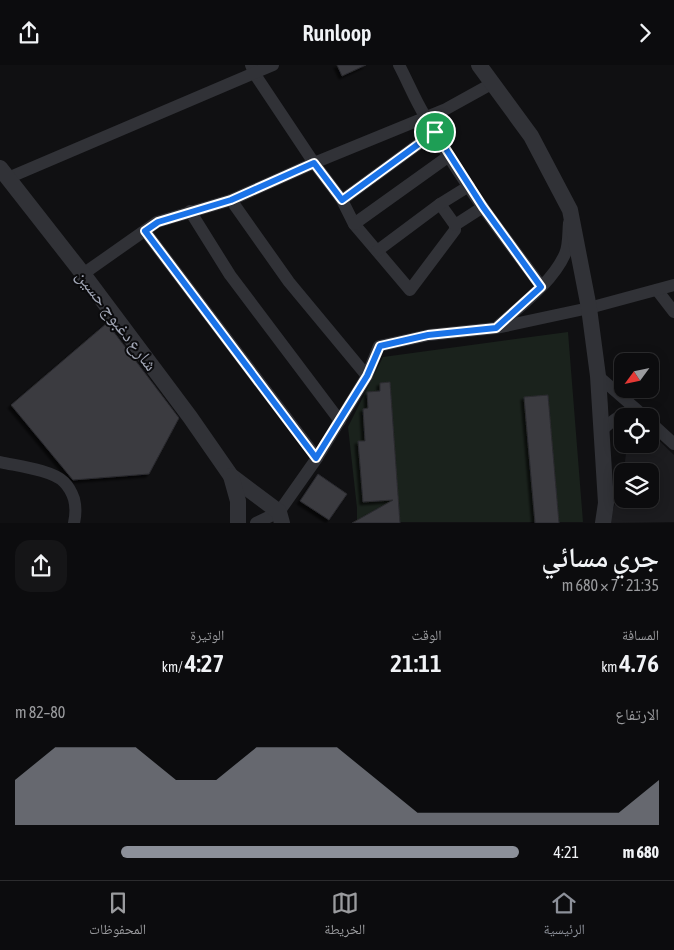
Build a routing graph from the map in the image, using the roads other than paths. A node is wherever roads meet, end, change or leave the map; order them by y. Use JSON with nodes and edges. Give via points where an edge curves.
{"nodes":[{"id":1,"x":273,"y":65,"type":"edge"},
{"id":2,"x":399,"y":65,"type":"edge"},
{"id":3,"x":479,"y":65,"type":"edge"},
{"id":4,"x":253,"y":69,"type":"edge"},
{"id":5,"x":493,"y":83,"type":"junction"},
{"id":6,"x":425,"y":118,"type":"junction"},
{"id":7,"x":435,"y":132,"type":"junction"},
{"id":8,"x":449,"y":156,"type":"junction"},
{"id":9,"x":314,"y":163,"type":"junction"},
{"id":10,"x":4,"y":173,"type":"edge"},
{"id":11,"x":469,"y":186,"type":"junction"},
{"id":12,"x":231,"y":200,"type":"junction"},
{"id":13,"x":342,"y":200,"type":"junction"},
{"id":14,"x":440,"y":204,"type":"junction"},
{"id":15,"x":483,"y":207,"type":"junction"},
{"id":16,"x":570,"y":210,"type":"junction"},
{"id":17,"x":190,"y":211,"type":"junction"},
{"id":18,"x":354,"y":224,"type":"junction"},
{"id":19,"x":455,"y":225,"type":"junction"},
{"id":20,"x":145,"y":231,"type":"junction"},
{"id":21,"x":376,"y":251,"type":"junction"},
{"id":22,"x":83,"y":274,"type":"junction"},
{"id":23,"x":674,"y":285,"type":"edge"},
{"id":24,"x":541,"y":287,"type":"junction"},
{"id":25,"x":657,"y":290,"type":"junction"},
{"id":26,"x":589,"y":308,"type":"junction"},
{"id":27,"x":674,"y":312,"type":"edge"},
{"id":28,"x":496,"y":328,"type":"junction"},
{"id":29,"x":367,"y":376,"type":"junction"},
{"id":30,"x":598,"y":377,"type":"junction"},
{"id":31,"x":634,"y":408,"type":"edge"},
{"id":32,"x":614,"y":419,"type":"edge"},
{"id":33,"x":340,"y":421,"type":"junction"},
{"id":34,"x":659,"y":430,"type":"edge"},
{"id":35,"x":601,"y":431,"type":"junction"},
{"id":36,"x":674,"y":444,"type":"edge"},
{"id":37,"x":316,"y":458,"type":"junction"},
{"id":38,"x":0,"y":462,"type":"edge"},
{"id":39,"x":231,"y":476,"type":"junction"},
{"id":40,"x":281,"y":517,"type":"edge"},
{"id":41,"x":74,"y":523,"type":"edge"},
{"id":42,"x":238,"y":523,"type":"edge"},
{"id":43,"x":256,"y":523,"type":"edge"},
{"id":44,"x":594,"y":523,"type":"edge"},
{"id":45,"x":603,"y":523,"type":"edge"}],
"edges":[{"from":1,"to":4,"type":"street"},
{"from":2,"to":6,"type":"street"},
{"from":3,"to":5,"type":"street"},
{"from":4,"to":9,"type":"street"},
{"from":4,"to":10,"type":"street"},
{"from":5,"to":6,"type":"street"},
{"from":5,"to":16,"type":"street","via":[[531,135]]},
{"from":6,"to":7,"type":"street"},
{"from":6,"to":9,"type":"street"},
{"from":7,"to":8,"type":"street"},
{"from":7,"to":13,"type":"street"},
{"from":8,"to":11,"type":"street"},
{"from":8,"to":18,"type":"street"},
{"from":9,"to":12,"type":"street"},
{"from":9,"to":13,"type":"street"},
{"from":10,"to":22,"type":"street","name":"شارع دغبوج حسين"},
{"from":11,"to":14,"type":"street"},
{"from":11,"to":15,"type":"street"},
{"from":12,"to":17,"type":"street"},
{"from":12,"to":29,"type":"street","via":[[289,282]]},
{"from":13,"to":18,"type":"street"},
{"from":14,"to":19,"type":"street"},
{"from":14,"to":21,"type":"street"},
{"from":15,"to":19,"type":"street"},
{"from":15,"to":24,"type":"street"},
{"from":16,"to":24,"type":"street","via":[[566,252]]},
{"from":16,"to":26,"type":"street"},
{"from":17,"to":20,"type":"street","via":[[158,222]]},
{"from":17,"to":33,"type":"street","via":[[230,275]]},
{"from":18,"to":21,"type":"street"},
{"from":19,"to":21,"type":"street","via":[[455,230],[410,290]]},
{"from":20,"to":22,"type":"street"},
{"from":20,"to":37,"type":"street"},
{"from":22,"to":39,"type":"street","name":"شارع دغبوج حسين"},
{"from":23,"to":25,"type":"street"},
{"from":24,"to":28,"type":"street"},
{"from":25,"to":26,"type":"street"},
{"from":25,"to":27,"type":"street"},
{"from":26,"to":28,"type":"street"},
{"from":26,"to":30,"type":"street"},
{"from":28,"to":29,"type":"street","via":[[428,335],[380,346]]},
{"from":29,"to":33,"type":"street"},
{"from":30,"to":31,"type":"street"},
{"from":30,"to":35,"type":"street"},
{"from":32,"to":35,"type":"street"},
{"from":33,"to":37,"type":"street"},
{"from":34,"to":36,"type":"street"},
{"from":35,"to":44,"type":"street"},
{"from":35,"to":45,"type":"street","via":[[606,503]]},
{"from":37,"to":40,"type":"street"},
{"from":38,"to":41,"type":"street","via":[[47,473],[63,481],[76,505]]},
{"from":39,"to":40,"type":"street"},
{"from":39,"to":42,"type":"street","via":[[238,501]]},
{"from":40,"to":43,"type":"street"}]}
